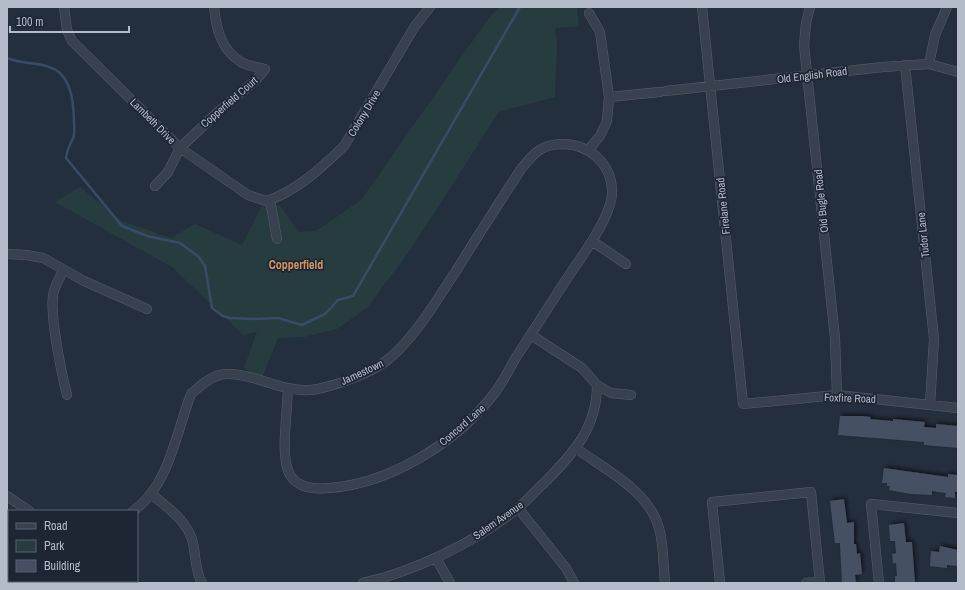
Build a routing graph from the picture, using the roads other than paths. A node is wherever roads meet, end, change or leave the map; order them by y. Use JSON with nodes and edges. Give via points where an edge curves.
{"nodes":[{"id":1,"x":64,"y":7,"type":"edge"},
{"id":2,"x":214,"y":7,"type":"edge"},
{"id":3,"x":430,"y":7,"type":"edge"},
{"id":4,"x":702,"y":7,"type":"edge"},
{"id":5,"x":810,"y":7,"type":"edge"},
{"id":6,"x":947,"y":7,"type":"edge"},
{"id":7,"x":589,"y":13,"type":"dead end"},
{"id":8,"x":930,"y":64,"type":"junction"},
{"id":9,"x":905,"y":65,"type":"junction"},
{"id":10,"x":958,"y":72,"type":"edge"},
{"id":11,"x":809,"y":75,"type":"junction"},
{"id":12,"x":711,"y":86,"type":"junction"},
{"id":13,"x":609,"y":97,"type":"junction"},
{"id":14,"x":180,"y":148,"type":"junction"},
{"id":15,"x":589,"y":149,"type":"junction"},
{"id":16,"x":155,"y":186,"type":"dead end"},
{"id":17,"x":273,"y":199,"type":"junction"},
{"id":18,"x":277,"y":240,"type":"dead end"},
{"id":19,"x":592,"y":241,"type":"junction"},
{"id":20,"x":7,"y":254,"type":"edge"},
{"id":21,"x":626,"y":264,"type":"dead end"},
{"id":22,"x":63,"y":271,"type":"junction"},
{"id":23,"x":147,"y":309,"type":"dead end"},
{"id":24,"x":530,"y":335,"type":"junction"},
{"id":25,"x":597,"y":385,"type":"junction"},
{"id":26,"x":288,"y":389,"type":"junction"},
{"id":27,"x":631,"y":394,"type":"dead end"},
{"id":28,"x":67,"y":395,"type":"dead end"},
{"id":29,"x":836,"y":395,"type":"junction"},
{"id":30,"x":743,"y":404,"type":"joint"},
{"id":31,"x":930,"y":405,"type":"junction"},
{"id":32,"x":958,"y":408,"type":"edge"},
{"id":33,"x":577,"y":449,"type":"junction"},
{"id":34,"x":151,"y":494,"type":"junction"},
{"id":35,"x":7,"y":496,"type":"edge"},
{"id":36,"x":518,"y":508,"type":"junction"},
{"id":37,"x":28,"y":510,"type":"edge"},
{"id":38,"x":134,"y":510,"type":"edge"},
{"id":39,"x":958,"y":513,"type":"edge"},
{"id":40,"x":436,"y":558,"type":"junction"},
{"id":41,"x":820,"y":582,"type":"edge"},
{"id":42,"x":202,"y":583,"type":"edge"},
{"id":43,"x":363,"y":583,"type":"edge"},
{"id":44,"x":450,"y":583,"type":"edge"},
{"id":45,"x":574,"y":583,"type":"edge"},
{"id":46,"x":665,"y":583,"type":"edge"},
{"id":47,"x":720,"y":583,"type":"edge"},
{"id":48,"x":806,"y":583,"type":"edge"},
{"id":49,"x":879,"y":583,"type":"edge"}],
"edges":[{"from":1,"to":14,"type":"street","name":"Lambeth Drive","via":[[67,30],[72,41]]},
{"from":2,"to":14,"type":"street","name":"Copperfield Court","via":[[218,32],[227,50],[242,63],[265,69]]},
{"from":3,"to":17,"type":"street","name":"Colony Drive","via":[[415,26],[344,146],[290,190]]},
{"from":4,"to":12,"type":"street","name":"Firelane Road"},
{"from":5,"to":11,"type":"street","name":"Old Bugle Road","via":[[804,45]]},
{"from":6,"to":8,"type":"street","via":[[935,35]]},
{"from":7,"to":13,"type":"street","via":[[600,32]]},
{"from":8,"to":9,"type":"street","name":"Old English Road"},
{"from":8,"to":10,"type":"street","name":"Old English Road"},
{"from":9,"to":11,"type":"street","name":"Old English Road"},
{"from":9,"to":31,"type":"street","name":"Tudor Lane","via":[[934,339]]},
{"from":11,"to":12,"type":"street","name":"Old English Road"},
{"from":11,"to":29,"type":"street","name":"Old Bugle Road","via":[[835,338]]},
{"from":12,"to":13,"type":"street","name":"Old English Road"},
{"from":12,"to":30,"type":"street","name":"Firelane Road"},
{"from":13,"to":15,"type":"street","via":[[607,121],[600,136]]},
{"from":14,"to":16,"type":"street","via":[[168,172]]},
{"from":14,"to":17,"type":"street","name":"Lambeth Drive","via":[[248,195],[260,200]]},
{"from":15,"to":19,"type":"street","name":"Concord Lane","via":[[607,170],[612,193],[608,211]]},
{"from":15,"to":26,"type":"street","name":"Jamestown","via":[[574,145],[545,147],[536,152],[520,169],[424,321],[390,359],[339,383],[310,390]]},
{"from":17,"to":18,"type":"street"},
{"from":19,"to":21,"type":"street"},
{"from":19,"to":24,"type":"street","name":"Concord Lane"},
{"from":20,"to":22,"type":"street","via":[[44,258]]},
{"from":22,"to":23,"type":"street"},
{"from":22,"to":28,"type":"street","via":[[53,292],[52,306]]},
{"from":24,"to":25,"type":"street","via":[[582,368]]},
{"from":24,"to":26,"type":"street","name":"Concord Lane","via":[[490,399],[460,429],[428,453],[393,472],[357,483],[315,489],[304,487],[294,481],[286,470],[284,454]]},
{"from":25,"to":27,"type":"street","via":[[611,393]]},
{"from":25,"to":33,"type":"street","name":"Salem Avenue","via":[[597,401],[593,415]]},
{"from":26,"to":34,"type":"street","name":"Jamestown","via":[[227,374],[214,377],[200,386],[191,394],[167,465]]},
{"from":29,"to":30,"type":"street","name":"Foxfire Road"},
{"from":29,"to":31,"type":"street","name":"Foxfire Road"},
{"from":31,"to":32,"type":"street","name":"Foxfire Road"},
{"from":33,"to":36,"type":"street","name":"Salem Avenue"},
{"from":33,"to":46,"type":"street","via":[[642,497],[652,510],[659,529]]},
{"from":34,"to":38,"type":"street","name":"Jamestown"},
{"from":34,"to":42,"type":"street","via":[[186,527],[193,542],[197,575]]},
{"from":35,"to":37,"type":"street"},
{"from":36,"to":40,"type":"street","name":"Salem Avenue","via":[[479,535]]},
{"from":36,"to":45,"type":"street","via":[[566,568]]},
{"from":39,"to":49,"type":"street","via":[[871,504]]},
{"from":40,"to":43,"type":"street","name":"Salem Avenue","via":[[394,575]]},
{"from":40,"to":44,"type":"street"},
{"from":41,"to":47,"type":"street","via":[[812,492],[712,502]]},
{"from":41,"to":48,"type":"street"}]}
